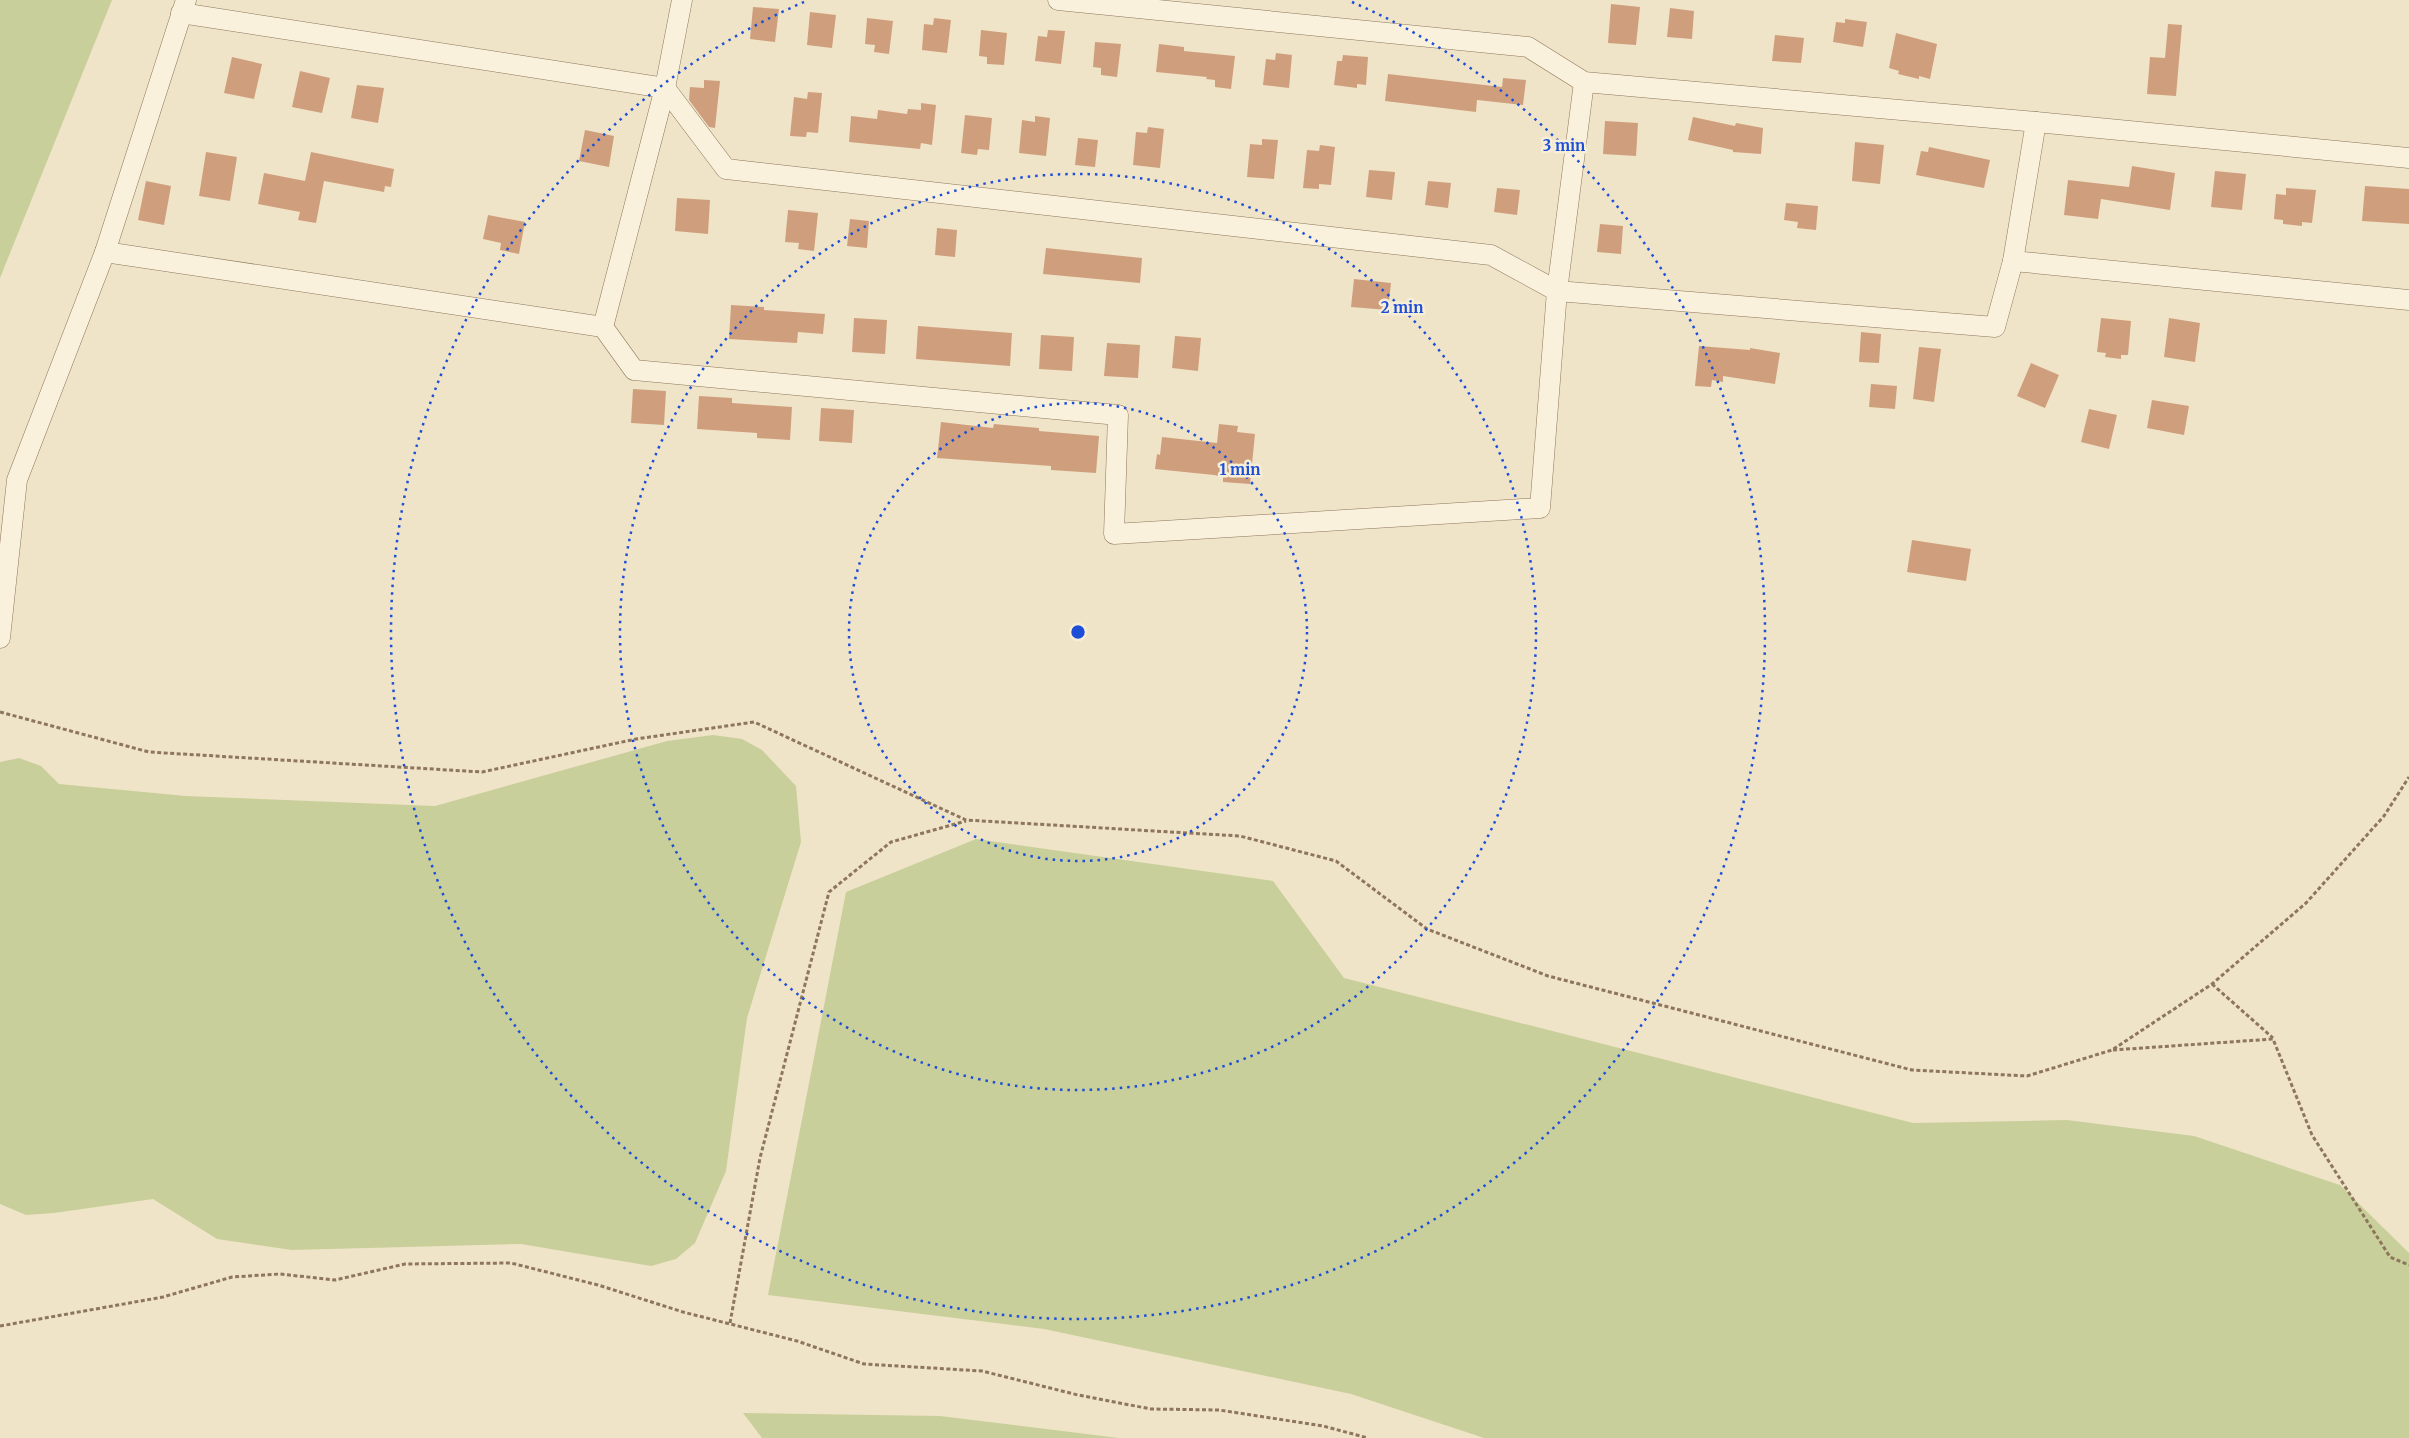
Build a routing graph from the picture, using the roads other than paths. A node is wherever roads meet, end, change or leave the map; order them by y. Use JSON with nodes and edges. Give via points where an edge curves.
{"nodes":[{"id":1,"x":682,"y":0,"type":"edge"},
{"id":2,"x":1058,"y":0,"type":"edge"},
{"id":3,"x":184,"y":7,"type":"edge"},
{"id":4,"x":1584,"y":82,"type":"junction"},
{"id":5,"x":665,"y":88,"type":"junction"},
{"id":6,"x":2036,"y":122,"type":"junction"},
{"id":7,"x":2409,"y":158,"type":"edge"},
{"id":8,"x":105,"y":252,"type":"junction"},
{"id":9,"x":2013,"y":261,"type":"junction"},
{"id":10,"x":1557,"y":291,"type":"junction"},
{"id":11,"x":2409,"y":300,"type":"edge"},
{"id":12,"x":603,"y":327,"type":"junction"},
{"id":13,"x":0,"y":638,"type":"edge"}],
"edges":[{"from":1,"to":5,"type":"lane"},
{"from":2,"to":4,"type":"lane","via":[[1528,47]]},
{"from":3,"to":5,"type":"lane"},
{"from":3,"to":8,"type":"lane"},
{"from":4,"to":6,"type":"lane"},
{"from":4,"to":10,"type":"lane"},
{"from":5,"to":10,"type":"lane","via":[[726,169],[1491,255]]},
{"from":5,"to":12,"type":"lane"},
{"from":6,"to":7,"type":"lane"},
{"from":6,"to":9,"type":"lane"},
{"from":8,"to":12,"type":"lane"},
{"from":8,"to":13,"type":"lane","via":[[17,480]]},
{"from":9,"to":10,"type":"lane","via":[[1995,328]]},
{"from":9,"to":11,"type":"lane"},
{"from":10,"to":12,"type":"lane","via":[[1540,508],[1114,534],[1118,415],[634,370]]}]}
